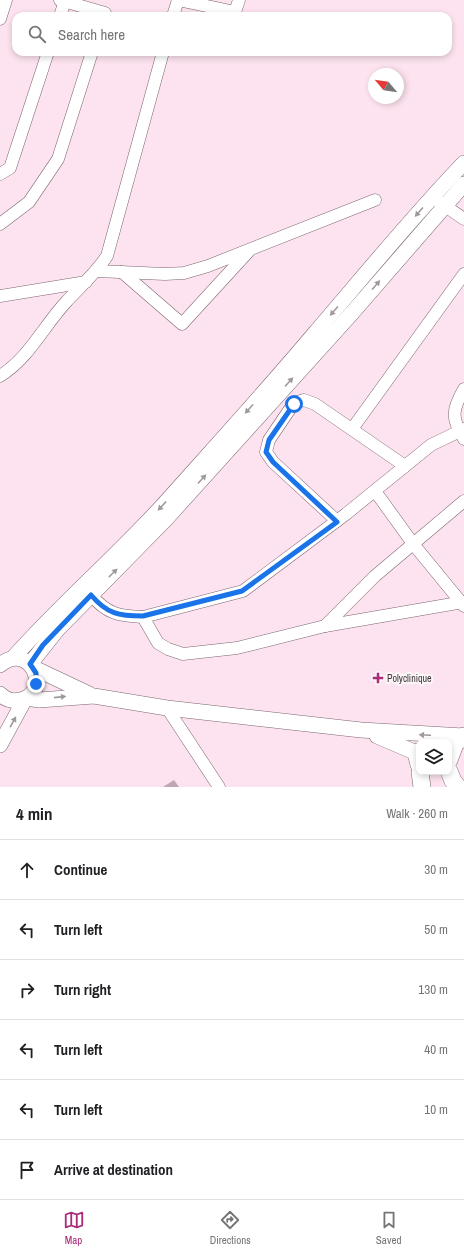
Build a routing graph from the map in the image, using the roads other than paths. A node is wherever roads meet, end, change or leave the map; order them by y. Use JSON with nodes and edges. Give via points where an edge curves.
{"nodes":[{"id":1,"x":6,"y":0,"type":"edge"},
{"id":2,"x":178,"y":0,"type":"edge"},
{"id":3,"x":239,"y":0,"type":"edge"},
{"id":4,"x":63,"y":1,"type":"edge"},
{"id":5,"x":61,"y":12,"type":"edge"},
{"id":6,"x":101,"y":12,"type":"edge"},
{"id":7,"x":174,"y":12,"type":"edge"},
{"id":8,"x":0,"y":19,"type":"edge"},
{"id":9,"x":47,"y":56,"type":"edge"},
{"id":10,"x":91,"y":56,"type":"edge"},
{"id":11,"x":162,"y":56,"type":"edge"},
{"id":12,"x":464,"y":163,"type":"edge"},
{"id":13,"x":0,"y":174,"type":"edge"},
{"id":14,"x":464,"y":184,"type":"edge"},
{"id":15,"x":375,"y":200,"type":"dead end"},
{"id":16,"x":438,"y":201,"type":"junction"},
{"id":17,"x":464,"y":219,"type":"edge"},
{"id":18,"x":0,"y":224,"type":"edge"},
{"id":19,"x":251,"y":249,"type":"junction"},
{"id":20,"x":97,"y":271,"type":"junction"},
{"id":21,"x":122,"y":272,"type":"junction"},
{"id":22,"x":464,"y":274,"type":"edge"},
{"id":23,"x":86,"y":282,"type":"junction"},
{"id":24,"x":0,"y":296,"type":"edge"},
{"id":25,"x":0,"y":376,"type":"edge"},
{"id":26,"x":464,"y":389,"type":"edge"},
{"id":27,"x":352,"y":430,"type":"junction"},
{"id":28,"x":462,"y":433,"type":"edge"},
{"id":29,"x":405,"y":466,"type":"junction"},
{"id":30,"x":375,"y":491,"type":"junction"},
{"id":31,"x":464,"y":501,"type":"edge"},
{"id":32,"x":337,"y":522,"type":"junction"},
{"id":33,"x":414,"y":545,"type":"junction"},
{"id":34,"x":91,"y":595,"type":"junction"},
{"id":35,"x":463,"y":604,"type":"edge"},
{"id":36,"x":143,"y":616,"type":"junction"},
{"id":37,"x":326,"y":626,"type":"junction"},
{"id":38,"x":6,"y":662,"type":"edge"},
{"id":39,"x":32,"y":666,"type":"junction"},
{"id":40,"x":0,"y":694,"type":"edge"},
{"id":41,"x":94,"y":696,"type":"junction"},
{"id":42,"x":26,"y":698,"type":"junction"},
{"id":43,"x":168,"y":708,"type":"junction"},
{"id":44,"x":361,"y":730,"type":"junction"},
{"id":45,"x":464,"y":736,"type":"edge"},
{"id":46,"x":0,"y":745,"type":"edge"},
{"id":47,"x":452,"y":754,"type":"edge"},
{"id":48,"x":416,"y":756,"type":"edge"},
{"id":49,"x":420,"y":775,"type":"edge"},
{"id":50,"x":449,"y":775,"type":"edge"},
{"id":51,"x":219,"y":787,"type":"edge"},
{"id":52,"x":422,"y":787,"type":"edge"},
{"id":53,"x":458,"y":787,"type":"edge"}],
"edges":[{"from":1,"to":8,"type":"street"},
{"from":2,"to":3,"type":"street","via":[[235,12]]},
{"from":2,"to":7,"type":"street"},
{"from":4,"to":5,"type":"street"},
{"from":4,"to":6,"type":"street"},
{"from":9,"to":13,"type":"street","via":[[10,168]]},
{"from":10,"to":18,"type":"street","via":[[58,159],[29,202]]},
{"from":11,"to":20,"type":"street","via":[[107,256]]},
{"from":12,"to":16,"type":"street"},
{"from":14,"to":16,"type":"street"},
{"from":15,"to":19,"type":"street"},
{"from":16,"to":17,"type":"street"},
{"from":34,"to":16,"type":"street","one_way":true,"via":[[166,519],[352,313]]},
{"from":16,"to":38,"type":"street","one_way":true,"via":[[164,504]]},
{"from":19,"to":21,"type":"street","via":[[184,273]]},
{"from":19,"to":21,"type":"street","via":[[182,324]]},
{"from":20,"to":21,"type":"street"},
{"from":20,"to":23,"type":"street"},
{"from":22,"to":27,"type":"street"},
{"from":23,"to":24,"type":"street"},
{"from":23,"to":25,"type":"street","via":[[65,303],[24,356]]},
{"from":26,"to":28,"type":"street","via":[[456,403],[453,418]]},
{"from":27,"to":29,"type":"street"},
{"from":27,"to":32,"type":"street","via":[[315,404],[304,400],[294,404],[269,440],[266,452],[273,462]]},
{"from":28,"to":29,"type":"street","via":[[431,445]]},
{"from":29,"to":30,"type":"street"},
{"from":30,"to":32,"type":"street"},
{"from":30,"to":33,"type":"street"},
{"from":31,"to":33,"type":"street"},
{"from":32,"to":36,"type":"street","via":[[242,591]]},
{"from":33,"to":35,"type":"street"},
{"from":33,"to":37,"type":"street","via":[[375,576]]},
{"from":34,"to":36,"type":"street","via":[[101,606],[113,613]]},
{"from":34,"to":39,"type":"street","via":[[48,640]]},
{"from":35,"to":37,"type":"street","via":[[411,610]]},
{"from":36,"to":37,"type":"street","via":[[158,643],[183,654],[238,648]]},
{"from":38,"to":39,"type":"street","via":[[25,660]]},
{"from":39,"to":41,"type":"street"},
{"from":39,"to":42,"type":"street","via":[[37,679],[35,689]]},
{"from":40,"to":42,"type":"street","via":[[13,701]]},
{"from":42,"to":41,"type":"street","one_way":true,"via":[[39,700]]},
{"from":41,"to":43,"type":"street"},
{"from":46,"to":42,"type":"street","one_way":true},
{"from":43,"to":44,"type":"street"},
{"from":43,"to":51,"type":"street"},
{"from":45,"to":44,"type":"street","one_way":true},
{"from":44,"to":48,"type":"street"},
{"from":45,"to":47,"type":"main road","via":[[455,744]]},
{"from":49,"to":52,"type":"main road"},
{"from":50,"to":53,"type":"main road"}]}
